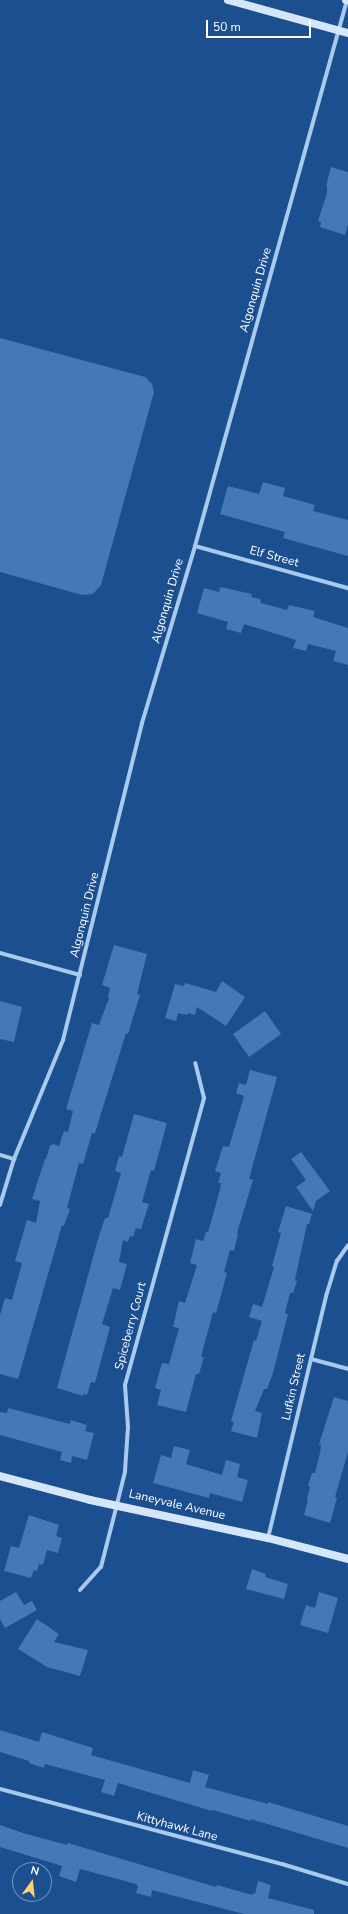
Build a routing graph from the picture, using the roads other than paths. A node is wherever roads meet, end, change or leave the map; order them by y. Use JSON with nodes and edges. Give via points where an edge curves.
{"nodes":[{"id":1,"x":228,"y":0,"type":"edge"},
{"id":2,"x":347,"y":0,"type":"edge"},
{"id":3,"x":339,"y":30,"type":"junction"},
{"id":4,"x":348,"y":33,"type":"edge"},
{"id":5,"x":194,"y":546,"type":"junction"},
{"id":6,"x":348,"y":588,"type":"edge"},
{"id":7,"x":0,"y":953,"type":"edge"},
{"id":8,"x":80,"y":976,"type":"junction"},
{"id":9,"x":195,"y":1063,"type":"dead end"},
{"id":10,"x":0,"y":1154,"type":"edge"},
{"id":11,"x":14,"y":1159,"type":"junction"},
{"id":12,"x":0,"y":1205,"type":"edge"},
{"id":13,"x":348,"y":1245,"type":"edge"},
{"id":14,"x":311,"y":1359,"type":"junction"},
{"id":15,"x":348,"y":1369,"type":"edge"},
{"id":16,"x":0,"y":1476,"type":"edge"},
{"id":17,"x":117,"y":1504,"type":"junction"},
{"id":18,"x":268,"y":1538,"type":"junction"},
{"id":19,"x":348,"y":1559,"type":"edge"},
{"id":20,"x":80,"y":1590,"type":"dead end"},
{"id":21,"x":0,"y":1789,"type":"edge"},
{"id":22,"x":348,"y":1884,"type":"edge"}],
"edges":[{"from":1,"to":3,"type":"street"},
{"from":2,"to":3,"type":"street","name":"Algonquin Drive"},
{"from":3,"to":4,"type":"street"},
{"from":3,"to":5,"type":"street","name":"Algonquin Drive"},
{"from":5,"to":6,"type":"street","name":"Elf Street"},
{"from":5,"to":8,"type":"street","name":"Algonquin Drive","via":[[142,723]]},
{"from":7,"to":8,"type":"street"},
{"from":8,"to":11,"type":"street","name":"Algonquin Drive","via":[[63,1040]]},
{"from":9,"to":17,"type":"street","name":"Spiceberry Court","via":[[204,1098],[125,1385],[128,1427],[124,1471]]},
{"from":10,"to":11,"type":"street"},
{"from":11,"to":12,"type":"street","name":"Algonquin Drive"},
{"from":13,"to":14,"type":"street","name":"Lufkin Street","via":[[337,1261]]},
{"from":14,"to":15,"type":"street"},
{"from":14,"to":18,"type":"street","name":"Lufkin Street"},
{"from":16,"to":17,"type":"street","name":"Laneyvale Avenue","via":[[90,1500]]},
{"from":17,"to":18,"type":"street","name":"Laneyvale Avenue"},
{"from":17,"to":20,"type":"street","name":"Spiceberry Court","via":[[101,1567]]},
{"from":18,"to":19,"type":"street","name":"Laneyvale Avenue"},
{"from":21,"to":22,"type":"street","name":"Kittyhawk Lane"}]}
